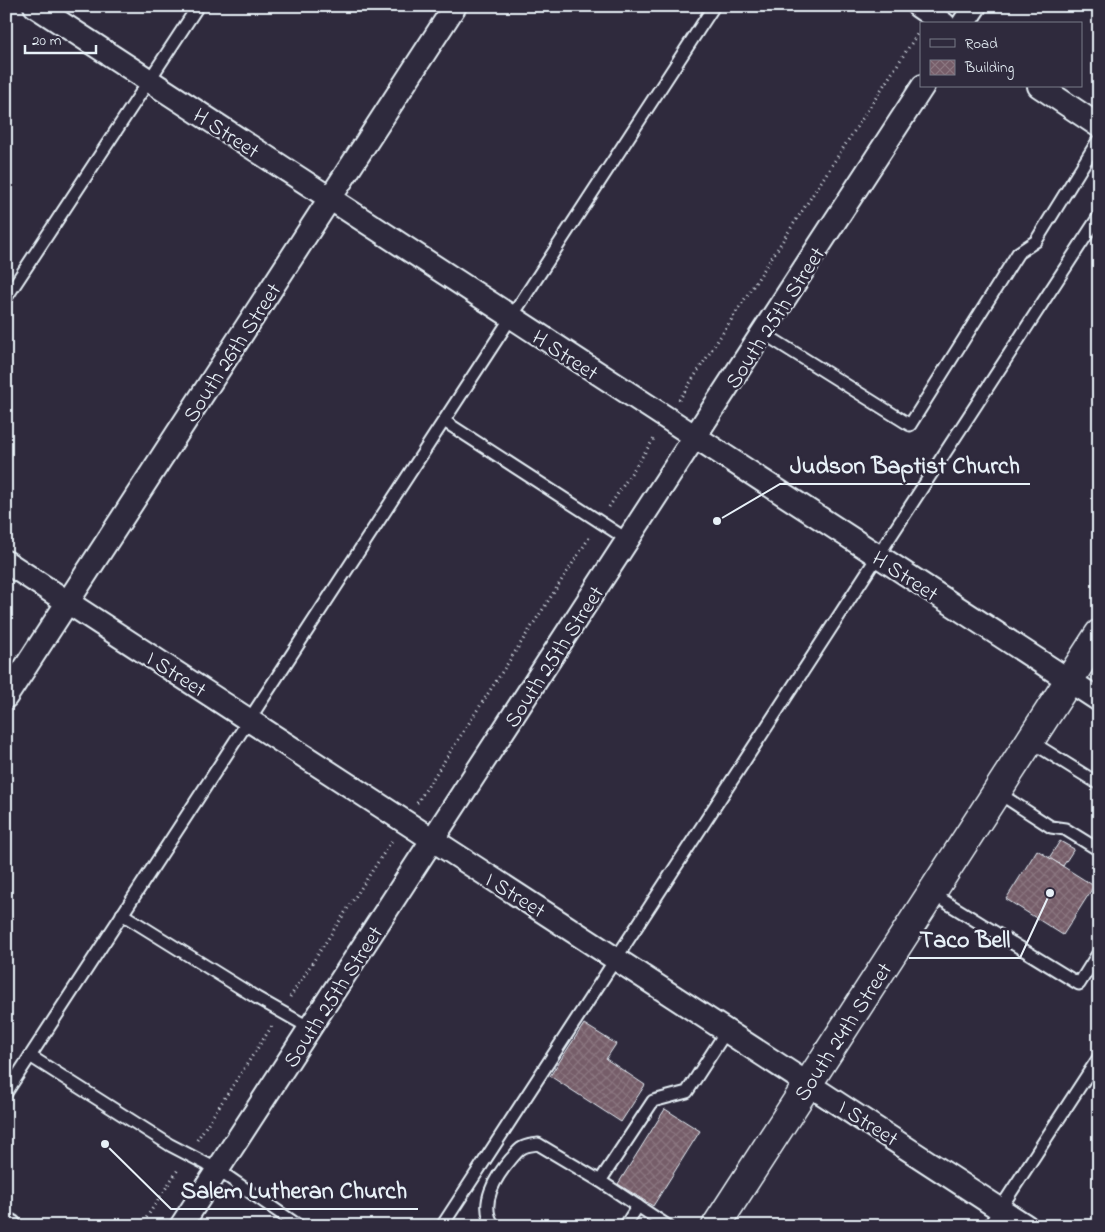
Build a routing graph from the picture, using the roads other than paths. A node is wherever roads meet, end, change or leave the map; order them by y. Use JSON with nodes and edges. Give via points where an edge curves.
{"nodes":[{"id":1,"x":35,"y":6,"type":"edge"},
{"id":2,"x":198,"y":6,"type":"edge"},
{"id":3,"x":455,"y":6,"type":"edge"},
{"id":4,"x":714,"y":6,"type":"edge"},
{"id":5,"x":918,"y":6,"type":"edge"},
{"id":6,"x":975,"y":6,"type":"edge"},
{"id":7,"x":941,"y":22,"type":"edge"},
{"id":8,"x":964,"y":22,"type":"edge"},
{"id":9,"x":150,"y":82,"type":"junction"},
{"id":10,"x":922,"y":88,"type":"edge"},
{"id":11,"x":1042,"y":88,"type":"edge"},
{"id":12,"x":1099,"y":126,"type":"edge"},
{"id":13,"x":1099,"y":139,"type":"edge"},
{"id":14,"x":330,"y":200,"type":"junction"},
{"id":15,"x":1099,"y":216,"type":"edge"},
{"id":16,"x":6,"y":298,"type":"edge"},
{"id":17,"x":512,"y":318,"type":"junction"},
{"id":18,"x":763,"y":333,"type":"junction"},
{"id":19,"x":444,"y":421,"type":"junction"},
{"id":20,"x":695,"y":438,"type":"junction"},
{"id":21,"x":628,"y":540,"type":"junction"},
{"id":22,"x":877,"y":556,"type":"junction"},
{"id":23,"x":6,"y":562,"type":"edge"},
{"id":24,"x":68,"y":602,"type":"junction"},
{"id":25,"x":1099,"y":634,"type":"edge"},
{"id":26,"x":1069,"y":681,"type":"junction"},
{"id":27,"x":6,"y":697,"type":"edge"},
{"id":28,"x":1099,"y":700,"type":"edge"},
{"id":29,"x":248,"y":719,"type":"junction"},
{"id":30,"x":1030,"y":741,"type":"junction"},
{"id":31,"x":1099,"y":784,"type":"edge"},
{"id":32,"x":997,"y":792,"type":"junction"},
{"id":33,"x":434,"y":839,"type":"junction"},
{"id":34,"x":1099,"y":850,"type":"edge"},
{"id":35,"x":931,"y":893,"type":"junction"},
{"id":36,"x":122,"y":914,"type":"junction"},
{"id":37,"x":1099,"y":952,"type":"edge"},
{"id":38,"x":615,"y":957,"type":"junction"},
{"id":39,"x":310,"y":1028,"type":"junction"},
{"id":40,"x":727,"y":1030,"type":"junction"},
{"id":41,"x":30,"y":1056,"type":"junction"},
{"id":42,"x":1099,"y":1057,"type":"edge"},
{"id":43,"x":808,"y":1083,"type":"junction"},
{"id":44,"x":6,"y":1093,"type":"edge"},
{"id":45,"x":218,"y":1170,"type":"junction"},
{"id":46,"x":600,"y":1181,"type":"junction"},
{"id":47,"x":638,"y":1206,"type":"junction"},
{"id":48,"x":995,"y":1217,"type":"edge"},
{"id":49,"x":6,"y":1224,"type":"edge"},
{"id":50,"x":10,"y":1226,"type":"edge"},
{"id":51,"x":182,"y":1226,"type":"edge"},
{"id":52,"x":299,"y":1226,"type":"edge"},
{"id":53,"x":442,"y":1226,"type":"edge"},
{"id":54,"x":494,"y":1226,"type":"edge"},
{"id":55,"x":625,"y":1226,"type":"edge"},
{"id":56,"x":668,"y":1226,"type":"edge"},
{"id":57,"x":716,"y":1226,"type":"edge"},
{"id":58,"x":1026,"y":1226,"type":"edge"}],
"edges":[{"from":1,"to":9,"type":"street","name":"H Street"},
{"from":2,"to":9,"type":"lane"},
{"from":3,"to":14,"type":"street","name":"South 26th Street"},
{"from":4,"to":17,"type":"lane"},
{"from":5,"to":7,"type":"street"},
{"from":6,"to":8,"type":"street"},
{"from":9,"to":14,"type":"street","name":"H Street"},
{"from":9,"to":16,"type":"lane"},
{"from":10,"to":18,"type":"street","name":"South 25th Street"},
{"from":11,"to":12,"type":"street"},
{"from":13,"to":18,"type":"lane","via":[[1036,241],[1018,253],[910,425]]},
{"from":14,"to":17,"type":"street","name":"H Street"},
{"from":14,"to":24,"type":"street","name":"South 26th Street"},
{"from":15,"to":22,"type":"lane"},
{"from":17,"to":19,"type":"lane"},
{"from":17,"to":20,"type":"street","name":"H Street"},
{"from":18,"to":20,"type":"street","name":"South 25th Street"},
{"from":19,"to":21,"type":"lane"},
{"from":19,"to":29,"type":"lane"},
{"from":20,"to":21,"type":"street","name":"South 25th Street"},
{"from":20,"to":22,"type":"street","name":"H Street"},
{"from":21,"to":33,"type":"street","name":"South 25th Street"},
{"from":22,"to":26,"type":"street","name":"H Street"},
{"from":22,"to":38,"type":"lane"},
{"from":23,"to":24,"type":"street","name":"I Street"},
{"from":24,"to":27,"type":"street","name":"South 26th Street"},
{"from":24,"to":29,"type":"street","name":"I Street"},
{"from":25,"to":26,"type":"main road","name":"South 24th Street"},
{"from":26,"to":28,"type":"street","name":"H Street"},
{"from":26,"to":30,"type":"main road","name":"South 24th Street"},
{"from":29,"to":33,"type":"street","name":"I Street"},
{"from":29,"to":36,"type":"lane"},
{"from":30,"to":31,"type":"lane"},
{"from":30,"to":32,"type":"main road","name":"South 24th Street"},
{"from":32,"to":34,"type":"lane","via":[[1051,827],[1065,829]]},
{"from":32,"to":35,"type":"main road","name":"South 24th Street"},
{"from":33,"to":38,"type":"street","name":"I Street"},
{"from":33,"to":39,"type":"street","name":"South 25th Street"},
{"from":35,"to":37,"type":"lane","via":[[1079,984]]},
{"from":35,"to":43,"type":"main road","name":"South 24th Street"},
{"from":36,"to":39,"type":"lane"},
{"from":36,"to":41,"type":"lane"},
{"from":38,"to":40,"type":"street","name":"I Street"},
{"from":38,"to":53,"type":"lane"},
{"from":39,"to":45,"type":"street","name":"South 25th Street"},
{"from":40,"to":43,"type":"street","name":"I Street"},
{"from":40,"to":46,"type":"lane","via":[[687,1092],[653,1101]]},
{"from":41,"to":44,"type":"lane"},
{"from":41,"to":45,"type":"lane","via":[[188,1155]]},
{"from":42,"to":48,"type":"lane"},
{"from":43,"to":48,"type":"street","name":"I Street"},
{"from":43,"to":57,"type":"main road","name":"South 24th Street"},
{"from":45,"to":51,"type":"street","name":"South 25th Street"},
{"from":45,"to":52,"type":"lane"},
{"from":46,"to":47,"type":"lane"},
{"from":46,"to":54,"type":"lane","via":[[538,1144],[521,1148],[492,1187],[487,1206],[489,1220]]},
{"from":47,"to":55,"type":"lane"},
{"from":47,"to":56,"type":"lane"},
{"from":48,"to":58,"type":"street","name":"I Street"},
{"from":49,"to":50,"type":"street"}]}
